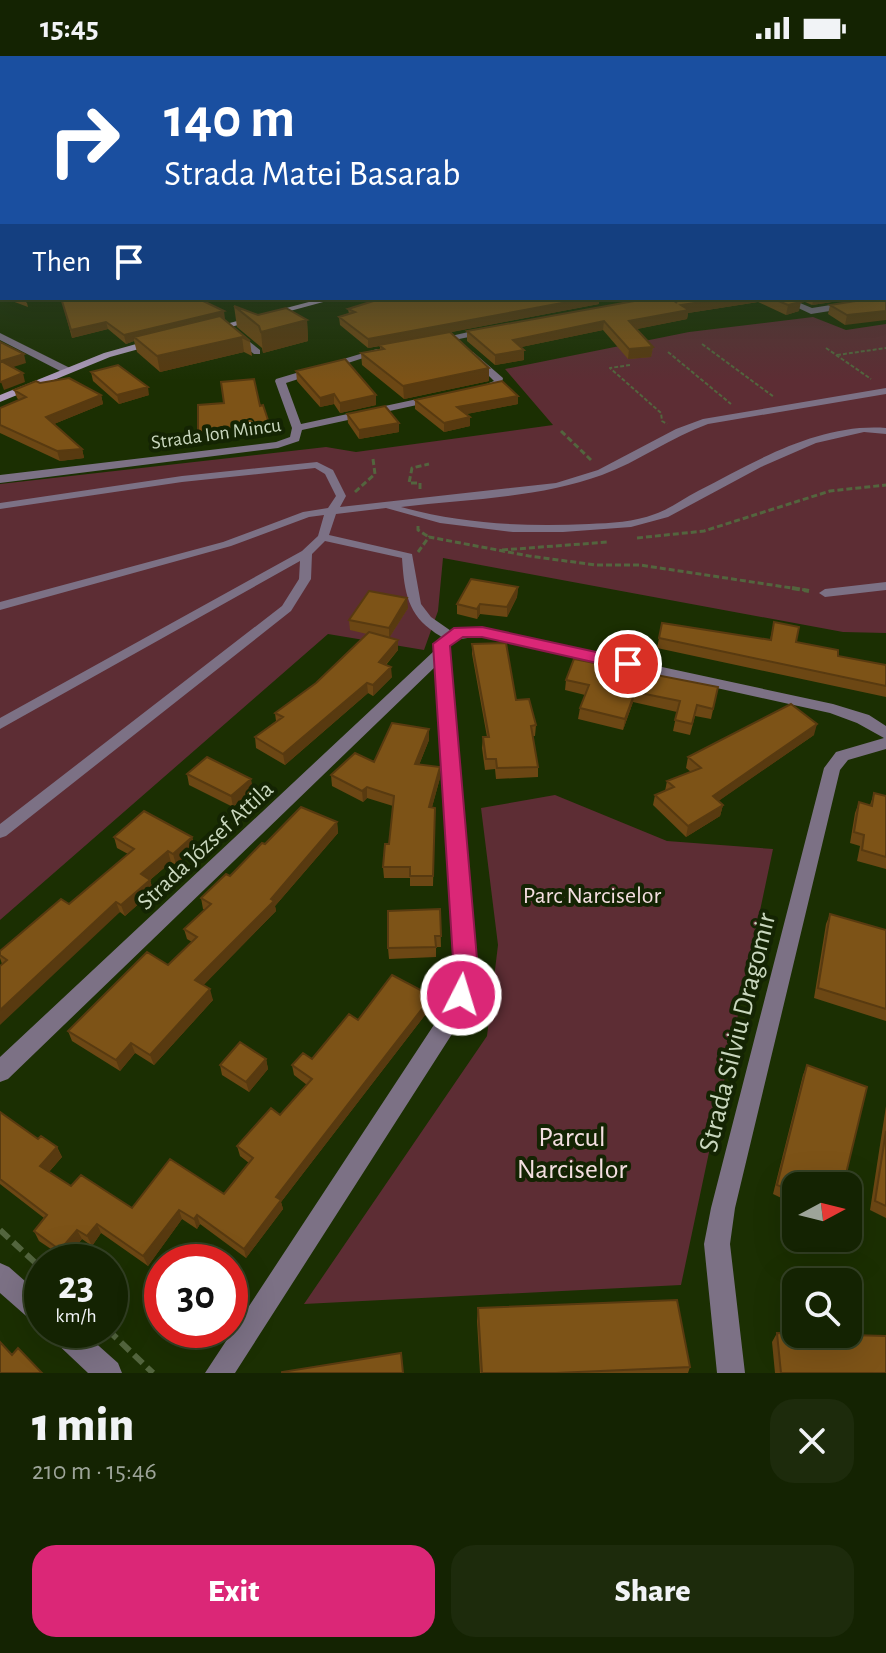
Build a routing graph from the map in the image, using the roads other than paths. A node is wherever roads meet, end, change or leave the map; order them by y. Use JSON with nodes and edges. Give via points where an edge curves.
{"nodes":[{"id":1,"x":326,"y":300,"type":"edge"},
{"id":2,"x":786,"y":300,"type":"edge"},
{"id":3,"x":880,"y":300,"type":"edge"},
{"id":4,"x":226,"y":326,"type":"junction"},
{"id":5,"x":497,"y":329,"type":"edge"},
{"id":6,"x":197,"y":333,"type":"edge"},
{"id":7,"x":0,"y":336,"type":"edge"},
{"id":8,"x":452,"y":337,"type":"junction"},
{"id":9,"x":167,"y":339,"type":"edge"},
{"id":10,"x":417,"y":344,"type":"edge"},
{"id":11,"x":392,"y":349,"type":"edge"},
{"id":12,"x":257,"y":352,"type":"edge"},
{"id":13,"x":68,"y":371,"type":"junction"},
{"id":14,"x":474,"y":390,"type":"edge"},
{"id":15,"x":886,"y":391,"type":"edge"},
{"id":16,"x":444,"y":396,"type":"edge"},
{"id":17,"x":0,"y":399,"type":"edge"},
{"id":18,"x":297,"y":428,"type":"junction"},
{"id":19,"x":886,"y":431,"type":"edge"},
{"id":20,"x":0,"y":479,"type":"edge"},
{"id":21,"x":384,"y":505,"type":"junction"},
{"id":22,"x":0,"y":506,"type":"edge"},
{"id":23,"x":335,"y":510,"type":"junction"},
{"id":24,"x":323,"y":537,"type":"junction"},
{"id":25,"x":306,"y":553,"type":"junction"},
{"id":26,"x":886,"y":586,"type":"edge"},
{"id":27,"x":825,"y":593,"type":"road end"},
{"id":28,"x":0,"y":606,"type":"edge"},
{"id":29,"x":445,"y":644,"type":"junction"},
{"id":30,"x":0,"y":724,"type":"edge"},
{"id":31,"x":886,"y":733,"type":"edge"},
{"id":32,"x":886,"y":743,"type":"edge"},
{"id":33,"x":0,"y":832,"type":"edge"},
{"id":34,"x":0,"y":1072,"type":"edge"},
{"id":35,"x":0,"y":1276,"type":"edge"},
{"id":36,"x":24,"y":1297,"type":"edge"},
{"id":37,"x":81,"y":1348,"type":"edge"},
{"id":38,"x":108,"y":1373,"type":"edge"},
{"id":39,"x":219,"y":1373,"type":"edge"},
{"id":40,"x":731,"y":1373,"type":"edge"}],
"edges":[{"from":1,"to":4,"type":"street"},
{"from":2,"to":3,"type":"street","via":[[811,311]]},
{"from":4,"to":6,"type":"street"},
{"from":4,"to":12,"type":"lane"},
{"from":5,"to":8,"type":"street"},
{"from":7,"to":13,"type":"street"},
{"from":8,"to":10,"type":"street"},
{"from":8,"to":14,"type":"street","via":[[499,382]]},
{"from":9,"to":13,"type":"street"},
{"from":11,"to":18,"type":"street","via":[[280,381]]},
{"from":13,"to":17,"type":"street"},
{"from":15,"to":21,"type":"lane","via":[[743,414],[679,431],[602,472],[534,491]]},
{"from":16,"to":18,"type":"street","name":"Strada Ion Mincu"},
{"from":18,"to":20,"type":"street","name":"Strada Ion Mincu","via":[[295,439],[278,445]]},
{"from":19,"to":21,"type":"lane","via":[[830,435],[658,518],[632,523],[493,529],[445,523]]},
{"from":21,"to":23,"type":"lane"},
{"from":22,"to":23,"type":"lane","via":[[317,465],[329,472],[341,496]]},
{"from":23,"to":24,"type":"lane"},
{"from":23,"to":28,"type":"lane"},
{"from":24,"to":25,"type":"lane"},
{"from":24,"to":29,"type":"lane","via":[[408,556],[417,612]]},
{"from":25,"to":30,"type":"lane"},
{"from":25,"to":33,"type":"lane","via":[[305,579],[287,608]]},
{"from":26,"to":27,"type":"lane"},
{"from":29,"to":31,"type":"street","via":[[482,632],[833,709]]},
{"from":29,"to":34,"type":"street","name":"Strada József Attila"},
{"from":29,"to":39,"type":"street","via":[[465,959],[461,995]]},
{"from":32,"to":40,"type":"street","name":"Strada Silviu Dragomir","via":[[842,756],[832,768],[723,1208],[718,1269]]},
{"from":35,"to":36,"type":"street"},
{"from":37,"to":38,"type":"street"}]}
